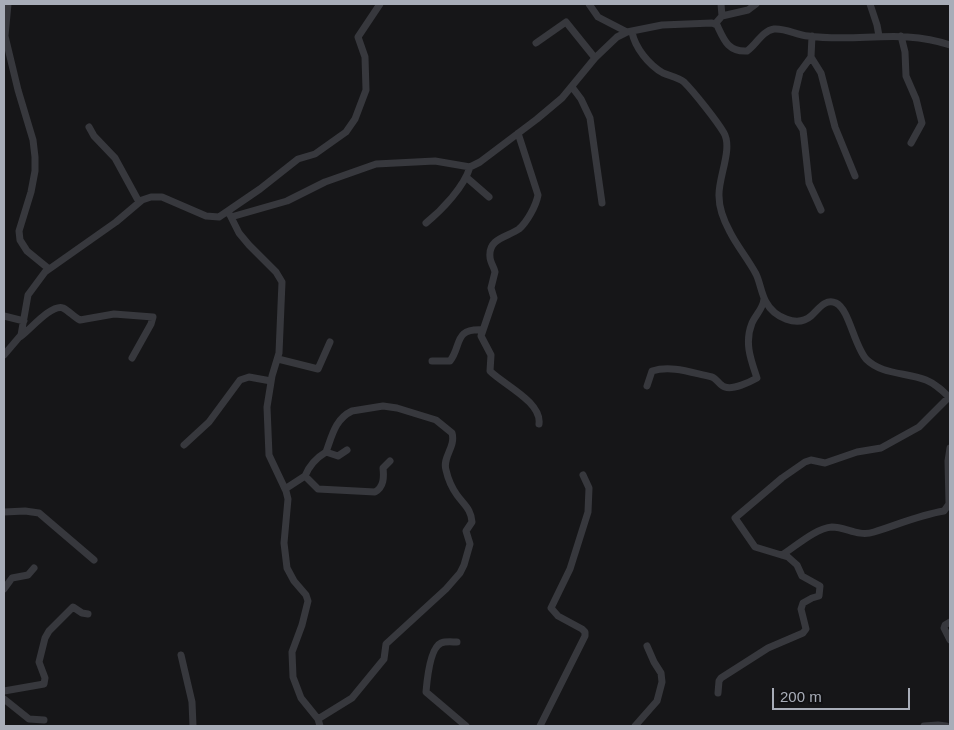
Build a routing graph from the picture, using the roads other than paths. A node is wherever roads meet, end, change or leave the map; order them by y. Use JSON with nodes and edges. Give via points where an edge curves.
{"nodes":[{"id":1,"x":8,"y":4,"type":"edge"},
{"id":2,"x":380,"y":4,"type":"edge"},
{"id":3,"x":588,"y":4,"type":"edge"},
{"id":4,"x":721,"y":4,"type":"edge"},
{"id":5,"x":756,"y":4,"type":"edge"},
{"id":6,"x":870,"y":4,"type":"edge"},
{"id":7,"x":722,"y":16,"type":"junction"},
{"id":8,"x":715,"y":24,"type":"junction"},
{"id":9,"x":630,"y":32,"type":"junction"},
{"id":10,"x":812,"y":36,"type":"junction"},
{"id":11,"x":879,"y":36,"type":"junction"},
{"id":12,"x":901,"y":36,"type":"junction"},
{"id":13,"x":536,"y":43,"type":"dead end"},
{"id":14,"x":950,"y":45,"type":"edge"},
{"id":15,"x":811,"y":57,"type":"junction"},
{"id":16,"x":595,"y":58,"type":"junction"},
{"id":17,"x":572,"y":87,"type":"junction"},
{"id":18,"x":90,"y":127,"type":"dead end"},
{"id":19,"x":518,"y":133,"type":"junction"},
{"id":20,"x":911,"y":144,"type":"dead end"},
{"id":21,"x":470,"y":167,"type":"junction"},
{"id":22,"x":855,"y":176,"type":"dead end"},
{"id":23,"x":466,"y":177,"type":"junction"},
{"id":24,"x":489,"y":197,"type":"dead end"},
{"id":25,"x":139,"y":202,"type":"junction"},
{"id":26,"x":602,"y":203,"type":"dead end"},
{"id":27,"x":821,"y":210,"type":"dead end"},
{"id":28,"x":229,"y":214,"type":"junction"},
{"id":29,"x":426,"y":223,"type":"dead end"},
{"id":30,"x":49,"y":268,"type":"junction"},
{"id":31,"x":764,"y":298,"type":"junction"},
{"id":32,"x":4,"y":316,"type":"edge"},
{"id":33,"x":24,"y":321,"type":"junction"},
{"id":34,"x":483,"y":330,"type":"junction"},
{"id":35,"x":20,"y":338,"type":"junction"},
{"id":36,"x":330,"y":342,"type":"dead end"},
{"id":37,"x":4,"y":355,"type":"edge"},
{"id":38,"x":132,"y":358,"type":"dead end"},
{"id":39,"x":278,"y":359,"type":"junction"},
{"id":40,"x":432,"y":361,"type":"dead end"},
{"id":41,"x":270,"y":381,"type":"junction"},
{"id":42,"x":647,"y":386,"type":"dead end"},
{"id":43,"x":950,"y":397,"type":"edge"},
{"id":44,"x":539,"y":424,"type":"dead end"},
{"id":45,"x":184,"y":445,"type":"dead end"},
{"id":46,"x":950,"y":448,"type":"edge"},
{"id":47,"x":347,"y":450,"type":"dead end"},
{"id":48,"x":326,"y":452,"type":"junction"},
{"id":49,"x":390,"y":461,"type":"dead end"},
{"id":50,"x":584,"y":474,"type":"dead end"},
{"id":51,"x":305,"y":476,"type":"junction"},
{"id":52,"x":285,"y":489,"type":"junction"},
{"id":53,"x":4,"y":512,"type":"edge"},
{"id":54,"x":782,"y":555,"type":"junction"},
{"id":55,"x":94,"y":560,"type":"dead end"},
{"id":56,"x":34,"y":568,"type":"dead end"},
{"id":57,"x":4,"y":589,"type":"edge"},
{"id":58,"x":88,"y":614,"type":"dead end"},
{"id":59,"x":950,"y":622,"type":"edge"},
{"id":60,"x":950,"y":640,"type":"edge"},
{"id":61,"x":457,"y":642,"type":"dead end"},
{"id":62,"x":648,"y":646,"type":"dead end"},
{"id":63,"x":181,"y":655,"type":"dead end"},
{"id":64,"x":4,"y":691,"type":"edge"},
{"id":65,"x":718,"y":693,"type":"dead end"},
{"id":66,"x":4,"y":700,"type":"edge"},
{"id":67,"x":44,"y":720,"type":"dead end"},
{"id":68,"x":319,"y":722,"type":"edge"},
{"id":69,"x":194,"y":726,"type":"edge"},
{"id":70,"x":466,"y":726,"type":"edge"},
{"id":71,"x":540,"y":726,"type":"edge"},
{"id":72,"x":635,"y":726,"type":"edge"},
{"id":73,"x":924,"y":726,"type":"edge"},
{"id":74,"x":946,"y":726,"type":"edge"}],
"edges":[{"from":1,"to":30,"type":"street","via":[[5,36],[35,157],[32,192],[20,240],[27,251]]},
{"from":2,"to":28,"type":"street","via":[[358,36],[365,57],[366,90],[351,126],[314,154],[298,159]]},
{"from":3,"to":9,"type":"street","via":[[598,17]]},
{"from":4,"to":7,"type":"street"},
{"from":5,"to":7,"type":"street","via":[[748,10]]},
{"from":6,"to":11,"type":"street"},
{"from":7,"to":8,"type":"street"},
{"from":8,"to":9,"type":"street","via":[[662,26]]},
{"from":8,"to":10,"type":"street","via":[[725,43],[741,51],[750,48],[764,33],[772,30]]},
{"from":9,"to":16,"type":"street","via":[[617,37]]},
{"from":9,"to":31,"type":"street","via":[[652,64],[684,82],[723,131],[726,143],[720,203],[729,230],[756,274]]},
{"from":10,"to":11,"type":"street"},
{"from":10,"to":15,"type":"street"},
{"from":11,"to":12,"type":"street"},
{"from":12,"to":14,"type":"street"},
{"from":12,"to":20,"type":"street","via":[[904,68],[922,123]]},
{"from":13,"to":16,"type":"street","via":[[566,22]]},
{"from":15,"to":22,"type":"street","via":[[821,73],[835,126]]},
{"from":15,"to":27,"type":"street","via":[[800,72],[795,92],[809,183]]},
{"from":16,"to":17,"type":"street"},
{"from":17,"to":19,"type":"street"},
{"from":17,"to":26,"type":"street","via":[[592,125]]},
{"from":18,"to":25,"type":"street","via":[[94,136],[115,158]]},
{"from":19,"to":21,"type":"street"},
{"from":19,"to":34,"type":"street","via":[[538,195],[520,228],[499,238],[490,252],[495,272],[491,288],[494,298]]},
{"from":21,"to":23,"type":"street"},
{"from":21,"to":28,"type":"street","via":[[435,161],[376,164],[325,182],[287,201]]},
{"from":23,"to":24,"type":"street"},
{"from":23,"to":29,"type":"street"},
{"from":25,"to":28,"type":"street","via":[[162,197],[209,217]]},
{"from":25,"to":30,"type":"street","via":[[116,222]]},
{"from":28,"to":39,"type":"street","via":[[236,229],[280,278]]},
{"from":30,"to":33,"type":"street","via":[[28,294]]},
{"from":31,"to":42,"type":"street","via":[[751,326],[749,339],[757,378],[728,388],[712,377],[666,368],[652,370]]},
{"from":31,"to":43,"type":"street","via":[[781,316],[792,321],[810,317],[828,303],[838,304],[844,310],[860,349],[871,362],[883,370],[926,380]]},
{"from":32,"to":33,"type":"street"},
{"from":33,"to":35,"type":"street"},
{"from":34,"to":40,"type":"street","via":[[472,330],[461,336],[450,361]]},
{"from":34,"to":44,"type":"street","via":[[481,336],[491,355],[490,371],[530,403],[538,412]]},
{"from":35,"to":37,"type":"street"},
{"from":35,"to":38,"type":"street","via":[[56,308],[63,308],[80,320],[114,314],[153,317]]},
{"from":36,"to":39,"type":"street","via":[[318,369]]},
{"from":39,"to":41,"type":"street"},
{"from":41,"to":45,"type":"street","via":[[249,377],[240,380],[208,423]]},
{"from":41,"to":52,"type":"street","via":[[267,407],[269,455]]},
{"from":43,"to":54,"type":"street","via":[[919,427],[881,448],[852,453],[825,463],[805,462],[735,518],[755,547]]},
{"from":46,"to":54,"type":"street","via":[[949,504],[944,511],[871,533],[832,527],[814,534]]},
{"from":47,"to":48,"type":"street","via":[[338,456]]},
{"from":48,"to":51,"type":"street","via":[[309,467]]},
{"from":48,"to":68,"type":"street","via":[[338,424],[352,411],[391,406],[436,420],[452,433],[454,442],[445,463],[446,470],[452,488],[471,512],[472,522],[466,531],[470,544],[460,573],[446,590],[386,644],[384,659],[352,698]]},
{"from":49,"to":51,"type":"street","via":[[383,468],[381,487],[375,492],[318,489]]},
{"from":50,"to":71,"type":"street","via":[[590,488],[588,512],[570,569],[551,608],[558,616],[582,629],[585,636]]},
{"from":51,"to":52,"type":"street"},
{"from":52,"to":68,"type":"street","via":[[288,504],[285,560],[288,572],[308,601],[292,652],[292,677]]},
{"from":53,"to":55,"type":"street","via":[[31,511],[39,514]]},
{"from":54,"to":65,"type":"street","via":[[794,562],[802,576],[820,587],[819,596],[804,601],[802,606],[805,631],[768,648],[721,678]]},
{"from":56,"to":57,"type":"street","via":[[28,575],[12,578]]},
{"from":58,"to":64,"type":"street","via":[[73,607],[46,635],[39,662],[44,684]]},
{"from":59,"to":60,"type":"street","via":[[944,628]]},
{"from":61,"to":70,"type":"street","via":[[444,642],[435,648],[426,692]]},
{"from":62,"to":72,"type":"street","via":[[662,682],[657,701]]},
{"from":63,"to":69,"type":"street"},
{"from":66,"to":67,"type":"street","via":[[29,719]]},
{"from":73,"to":74,"type":"street"}]}
